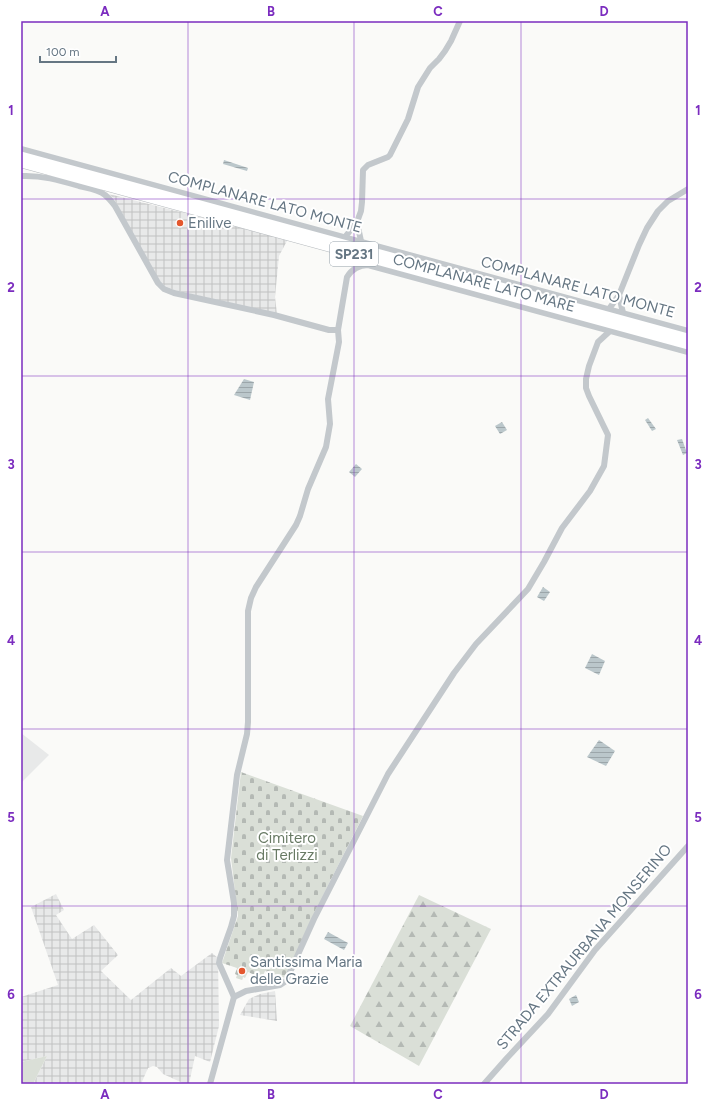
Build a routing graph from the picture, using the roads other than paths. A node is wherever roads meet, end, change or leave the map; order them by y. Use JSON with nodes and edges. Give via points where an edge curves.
{"nodes":[{"id":1,"x":460,"y":21,"type":"edge"},
{"id":2,"x":21,"y":149,"type":"edge"},
{"id":3,"x":21,"y":156,"type":"edge"},
{"id":4,"x":21,"y":163,"type":"edge"},
{"id":5,"x":21,"y":176,"type":"edge"},
{"id":6,"x":688,"y":189,"type":"edge"},
{"id":7,"x":357,"y":222,"type":"junction"},
{"id":8,"x":345,"y":237,"type":"junction"},
{"id":9,"x":361,"y":241,"type":"junction"},
{"id":10,"x":619,"y":295,"type":"junction"},
{"id":11,"x":609,"y":309,"type":"junction"},
{"id":12,"x":623,"y":313,"type":"junction"},
{"id":13,"x":597,"y":327,"type":"junction"},
{"id":14,"x":338,"y":330,"type":"junction"},
{"id":15,"x":610,"y":331,"type":"junction"},
{"id":16,"x":688,"y":331,"type":"edge"},
{"id":17,"x":688,"y":338,"type":"edge"},
{"id":18,"x":598,"y":342,"type":"junction"},
{"id":19,"x":688,"y":345,"type":"edge"},
{"id":20,"x":688,"y":352,"type":"edge"},
{"id":21,"x":688,"y":846,"type":"edge"},
{"id":22,"x":234,"y":997,"type":"junction"},
{"id":23,"x":210,"y":1084,"type":"edge"},
{"id":24,"x":484,"y":1084,"type":"edge"}],
"edges":[{"from":1,"to":7,"type":"street","via":[[445,51],[418,87],[408,119],[390,155],[363,170],[362,202]]},
{"from":2,"to":8,"type":"street","name":"COMPLANARE LATO MONTE"},
{"from":3,"to":17,"type":"highway","number":"SP231"},
{"from":4,"to":19,"type":"highway","number":"SP231"},
{"from":5,"to":14,"type":"street","via":[[47,177],[105,195],[112,201],[158,283],[167,290],[329,330]]},
{"from":6,"to":10,"type":"street","via":[[668,201],[658,211],[639,245]]},
{"from":7,"to":8,"type":"street"},
{"from":7,"to":9,"type":"street"},
{"from":8,"to":9,"type":"street","name":"COMPLANARE LATO MONTE"},
{"from":9,"to":11,"type":"street","name":"COMPLANARE LATO MONTE"},
{"from":10,"to":11,"type":"street"},
{"from":10,"to":12,"type":"street"},
{"from":11,"to":12,"type":"street","name":"COMPLANARE LATO MONTE"},
{"from":12,"to":16,"type":"street","name":"COMPLANARE LATO MONTE"},
{"from":13,"to":14,"type":"street","name":"COMPLANARE LATO MARE","via":[[366,265],[355,268],[347,277]]},
{"from":13,"to":15,"type":"street","name":"COMPLANARE LATO MARE"},
{"from":13,"to":18,"type":"street"},
{"from":14,"to":22,"type":"street","name":"COMPLANARE LATO MARE","via":[[339,342],[328,399],[330,424],[326,447],[300,516],[256,587],[249,604],[248,728],[237,775],[227,860],[234,916],[219,963]]},
{"from":15,"to":18,"type":"street"},
{"from":15,"to":20,"type":"street","name":"COMPLANARE LATO MARE"},
{"from":18,"to":22,"type":"street","via":[[586,382],[589,396],[608,435],[602,470],[590,491],[562,528],[528,589],[476,644],[454,673],[388,774],[314,919],[286,981],[280,985],[246,991]]},
{"from":21,"to":24,"type":"street","name":"STRADA EXTRAURBANA MONSERINO","via":[[595,950],[548,1014]]},
{"from":22,"to":23,"type":"street"}]}
